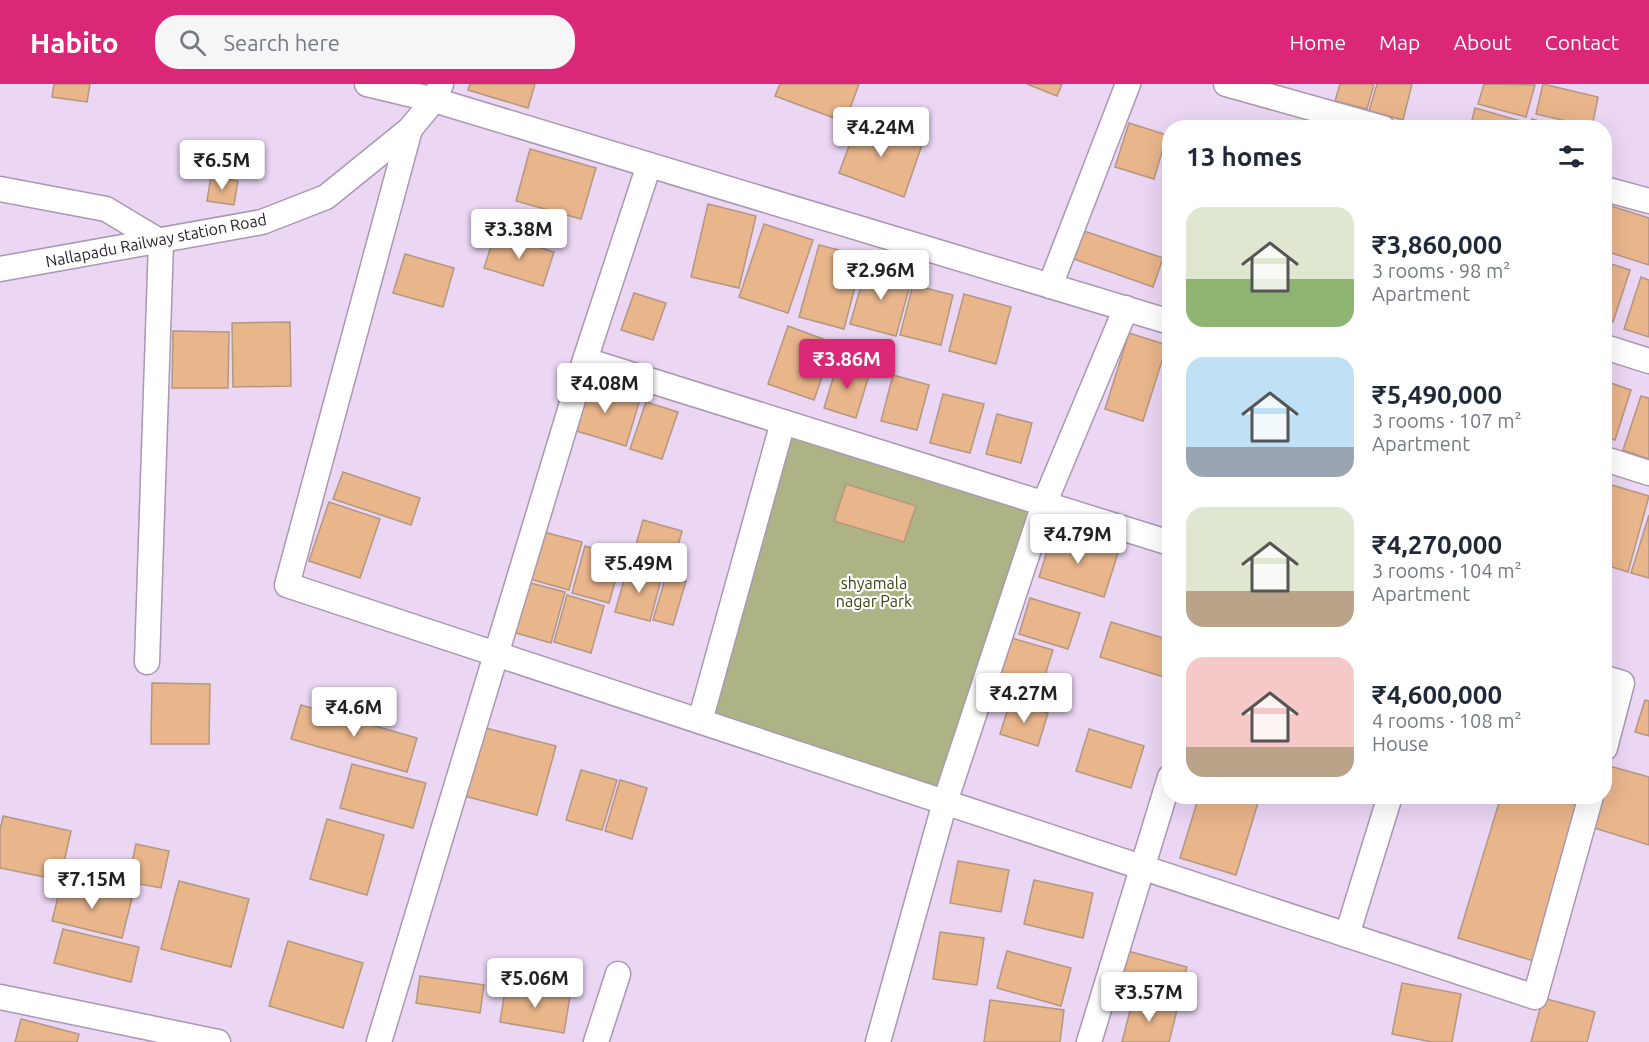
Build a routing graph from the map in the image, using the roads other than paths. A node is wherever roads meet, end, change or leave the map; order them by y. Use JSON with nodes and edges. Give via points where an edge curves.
{"nodes":[{"id":1,"x":367,"y":84,"type":"edge"},
{"id":2,"x":1128,"y":84,"type":"edge"},
{"id":3,"x":1226,"y":84,"type":"edge"},
{"id":4,"x":438,"y":92,"type":"edge"},
{"id":5,"x":1354,"y":120,"type":"edge"},
{"id":6,"x":410,"y":129,"type":"junction"},
{"id":7,"x":649,"y":165,"type":"junction"},
{"id":8,"x":0,"y":189,"type":"edge"},
{"id":9,"x":1612,"y":191,"type":"edge"},
{"id":10,"x":1649,"y":201,"type":"edge"},
{"id":11,"x":161,"y":242,"type":"junction"},
{"id":12,"x":0,"y":269,"type":"edge"},
{"id":13,"x":1050,"y":285,"type":"junction"},
{"id":14,"x":1126,"y":309,"type":"junction"},
{"id":15,"x":1162,"y":320,"type":"edge"},
{"id":16,"x":1612,"y":349,"type":"edge"},
{"id":17,"x":585,"y":360,"type":"junction"},
{"id":18,"x":1649,"y":361,"type":"edge"},
{"id":19,"x":783,"y":422,"type":"junction"},
{"id":20,"x":1612,"y":461,"type":"edge"},
{"id":21,"x":1649,"y":473,"type":"edge"},
{"id":22,"x":1044,"y":504,"type":"junction"},
{"id":23,"x":1162,"y":541,"type":"edge"},
{"id":24,"x":496,"y":654,"type":"junction"},
{"id":25,"x":147,"y":662,"type":"dead end"},
{"id":26,"x":1612,"y":680,"type":"edge"},
{"id":27,"x":700,"y":721,"type":"junction"},
{"id":28,"x":1612,"y":721,"type":"edge"},
{"id":29,"x":945,"y":802,"type":"junction"},
{"id":30,"x":1162,"y":803,"type":"edge"},
{"id":31,"x":1388,"y":804,"type":"edge"},
{"id":32,"x":1589,"y":804,"type":"edge"},
{"id":33,"x":1142,"y":868,"type":"junction"},
{"id":34,"x":1347,"y":935,"type":"junction"},
{"id":35,"x":618,"y":974,"type":"dead end"},
{"id":36,"x":0,"y":997,"type":"edge"},
{"id":37,"x":137,"y":1034,"type":"edge"},
{"id":38,"x":218,"y":1042,"type":"edge"},
{"id":39,"x":378,"y":1042,"type":"edge"},
{"id":40,"x":596,"y":1042,"type":"edge"},
{"id":41,"x":878,"y":1042,"type":"edge"},
{"id":42,"x":1089,"y":1042,"type":"edge"}],
"edges":[{"from":1,"to":4,"type":"street"},
{"from":2,"to":13,"type":"street"},
{"from":3,"to":5,"type":"street"},
{"from":4,"to":6,"type":"street","name":"Nallapadu Railway station Road"},
{"from":4,"to":7,"type":"street"},
{"from":6,"to":11,"type":"street","name":"Nallapadu Railway station Road","via":[[326,197],[262,222]]},
{"from":6,"to":24,"type":"street","via":[[287,585]]},
{"from":7,"to":13,"type":"street"},
{"from":7,"to":17,"type":"street"},
{"from":8,"to":11,"type":"street","via":[[106,208]]},
{"from":9,"to":10,"type":"street"},
{"from":11,"to":12,"type":"street","name":"Nallapadu Railway station Road"},
{"from":11,"to":25,"type":"street"},
{"from":13,"to":14,"type":"street"},
{"from":14,"to":15,"type":"street"},
{"from":14,"to":22,"type":"street"},
{"from":16,"to":18,"type":"street"},
{"from":17,"to":19,"type":"street"},
{"from":17,"to":24,"type":"street"},
{"from":19,"to":22,"type":"street"},
{"from":19,"to":27,"type":"street"},
{"from":20,"to":21,"type":"street"},
{"from":22,"to":23,"type":"street"},
{"from":22,"to":29,"type":"street"},
{"from":24,"to":27,"type":"street"},
{"from":24,"to":39,"type":"street"},
{"from":26,"to":28,"type":"street","via":[[1622,683]]},
{"from":27,"to":29,"type":"street"},
{"from":29,"to":33,"type":"street"},
{"from":29,"to":41,"type":"street"},
{"from":30,"to":33,"type":"street"},
{"from":31,"to":34,"type":"street"},
{"from":32,"to":34,"type":"street","via":[[1535,997]]},
{"from":33,"to":34,"type":"street"},
{"from":33,"to":42,"type":"street"},
{"from":35,"to":40,"type":"street"},
{"from":36,"to":37,"type":"street"},
{"from":37,"to":38,"type":"street"}]}
